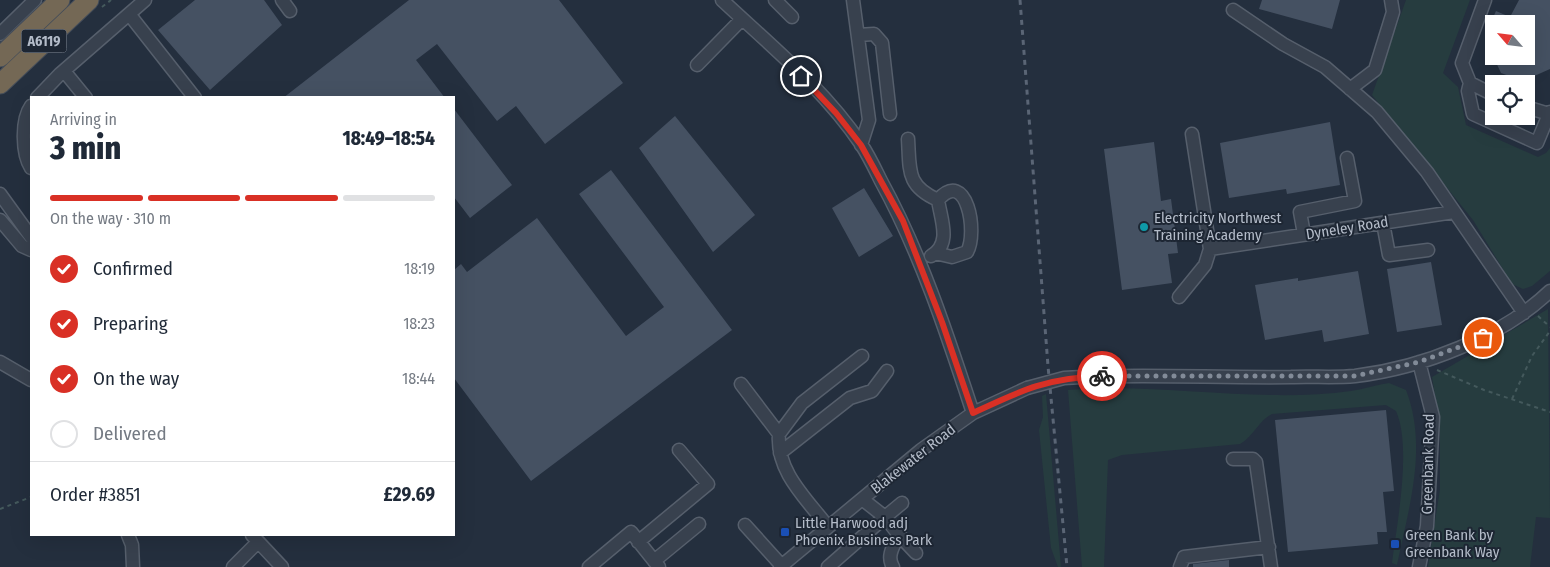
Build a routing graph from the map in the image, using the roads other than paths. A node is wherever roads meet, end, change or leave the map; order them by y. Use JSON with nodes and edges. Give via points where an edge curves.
{"nodes":[{"id":1,"x":34,"y":0,"type":"edge"},
{"id":2,"x":60,"y":0,"type":"edge"},
{"id":3,"x":89,"y":0,"type":"edge"},
{"id":4,"x":145,"y":0,"type":"edge"},
{"id":5,"x":282,"y":0,"type":"edge"},
{"id":6,"x":775,"y":0,"type":"edge"},
{"id":7,"x":853,"y":0,"type":"edge"},
{"id":8,"x":1391,"y":0,"type":"edge"},
{"id":9,"x":1485,"y":0,"type":"edge"},
{"id":10,"x":724,"y":1,"type":"edge"},
{"id":11,"x":290,"y":10,"type":"dead end"},
{"id":12,"x":1234,"y":10,"type":"dead end"},
{"id":13,"x":129,"y":14,"type":"junction"},
{"id":14,"x":792,"y":17,"type":"dead end"},
{"id":15,"x":742,"y":19,"type":"junction"},
{"id":16,"x":0,"y":34,"type":"edge"},
{"id":17,"x":858,"y":35,"type":"junction"},
{"id":18,"x":0,"y":56,"type":"edge"},
{"id":19,"x":697,"y":65,"type":"dead end"},
{"id":20,"x":64,"y":71,"type":"junction"},
{"id":21,"x":1470,"y":83,"type":"junction"},
{"id":22,"x":0,"y":84,"type":"edge"},
{"id":23,"x":1350,"y":89,"type":"junction"},
{"id":24,"x":1485,"y":90,"type":"edge"},
{"id":25,"x":39,"y":96,"type":"edge"},
{"id":26,"x":84,"y":96,"type":"edge"},
{"id":27,"x":193,"y":96,"type":"edge"},
{"id":28,"x":30,"y":109,"type":"edge"},
{"id":29,"x":1535,"y":109,"type":"edge"},
{"id":30,"x":1549,"y":113,"type":"edge"},
{"id":31,"x":890,"y":114,"type":"dead end"},
{"id":32,"x":1192,"y":134,"type":"dead end"},
{"id":33,"x":908,"y":140,"type":"dead end"},
{"id":34,"x":861,"y":145,"type":"junction"},
{"id":35,"x":1347,"y":158,"type":"dead end"},
{"id":36,"x":30,"y":166,"type":"edge"},
{"id":37,"x":0,"y":194,"type":"edge"},
{"id":38,"x":938,"y":200,"type":"junction"},
{"id":39,"x":1454,"y":212,"type":"junction"},
{"id":40,"x":0,"y":220,"type":"edge"},
{"id":41,"x":1383,"y":222,"type":"junction"},
{"id":42,"x":30,"y":232,"type":"edge"},
{"id":43,"x":1304,"y":234,"type":"junction"},
{"id":44,"x":1210,"y":249,"type":"junction"},
{"id":45,"x":30,"y":250,"type":"edge"},
{"id":46,"x":1428,"y":250,"type":"dead end"},
{"id":47,"x":935,"y":253,"type":"junction"},
{"id":48,"x":919,"y":262,"type":"junction"},
{"id":49,"x":1550,"y":291,"type":"edge"},
{"id":50,"x":1178,"y":297,"type":"dead end"},
{"id":51,"x":1527,"y":311,"type":"junction"},
{"id":52,"x":862,"y":356,"type":"dead end"},
{"id":53,"x":0,"y":362,"type":"edge"},
{"id":54,"x":1419,"y":362,"type":"junction"},
{"id":55,"x":887,"y":371,"type":"dead end"},
{"id":56,"x":30,"y":379,"type":"edge"},
{"id":57,"x":742,"y":384,"type":"dead end"},
{"id":58,"x":973,"y":413,"type":"junction"},
{"id":59,"x":779,"y":434,"type":"junction"},
{"id":60,"x":679,"y":450,"type":"dead end"},
{"id":61,"x":780,"y":453,"type":"junction"},
{"id":62,"x":1233,"y":460,"type":"dead end"},
{"id":63,"x":862,"y":500,"type":"junction"},
{"id":64,"x":902,"y":503,"type":"dead end"},
{"id":65,"x":885,"y":518,"type":"junction"},
{"id":66,"x":698,"y":524,"type":"dead end"},
{"id":67,"x":745,"y":525,"type":"dead end"},
{"id":68,"x":828,"y":527,"type":"junction"},
{"id":69,"x":899,"y":535,"type":"junction"},
{"id":70,"x":128,"y":536,"type":"edge"},
{"id":71,"x":255,"y":539,"type":"edge"},
{"id":72,"x":638,"y":542,"type":"junction"},
{"id":73,"x":1269,"y":547,"type":"junction"},
{"id":74,"x":916,"y":553,"type":"dead end"},
{"id":75,"x":653,"y":560,"type":"edge"},
{"id":76,"x":781,"y":566,"type":"edge"},
{"id":77,"x":132,"y":567,"type":"edge"},
{"id":78,"x":233,"y":567,"type":"edge"},
{"id":79,"x":282,"y":567,"type":"edge"},
{"id":80,"x":590,"y":567,"type":"edge"},
{"id":81,"x":828,"y":567,"type":"edge"},
{"id":82,"x":893,"y":567,"type":"edge"},
{"id":83,"x":1180,"y":567,"type":"edge"},
{"id":84,"x":1271,"y":567,"type":"edge"},
{"id":85,"x":1418,"y":567,"type":"edge"}],
"edges":[{"from":1,"to":16,"type":"street"},
{"from":2,"to":18,"type":"highway","number":"A6119"},
{"from":3,"to":22,"type":"highway","number":"A6119"},
{"from":4,"to":13,"type":"street"},
{"from":5,"to":11,"type":"street"},
{"from":6,"to":14,"type":"street"},
{"from":7,"to":17,"type":"street"},
{"from":8,"to":23,"type":"street","via":[[1393,12],[1375,70]]},
{"from":9,"to":21,"type":"street","via":[[1462,63]]},
{"from":10,"to":15,"type":"street"},
{"from":12,"to":23,"type":"street","via":[[1324,67]]},
{"from":13,"to":20,"type":"street"},
{"from":13,"to":27,"type":"street"},
{"from":15,"to":19,"type":"street"},
{"from":15,"to":34,"type":"street","via":[[791,64]]},
{"from":17,"to":31,"type":"street","via":[[874,34],[882,43]]},
{"from":17,"to":34,"type":"street","via":[[869,120]]},
{"from":20,"to":25,"type":"street"},
{"from":20,"to":26,"type":"street"},
{"from":21,"to":24,"type":"street"},
{"from":21,"to":30,"type":"street","via":[[1468,91],[1474,114],[1537,143]]},
{"from":23,"to":39,"type":"street","via":[[1377,112],[1427,172]]},
{"from":28,"to":36,"type":"street","via":[[24,129]]},
{"from":29,"to":30,"type":"street"},
{"from":32,"to":44,"type":"street"},
{"from":33,"to":38,"type":"street","via":[[915,185]]},
{"from":34,"to":48,"type":"street","via":[[903,221]]},
{"from":35,"to":43,"type":"street","via":[[1355,201],[1300,212]]},
{"from":37,"to":42,"type":"street"},
{"from":38,"to":47,"type":"street","via":[[944,241],[942,248]]},
{"from":38,"to":47,"type":"street","via":[[949,192],[964,196],[970,212],[972,244],[967,252],[952,257]]},
{"from":39,"to":41,"type":"street","name":"Dyneley Road"},
{"from":39,"to":51,"type":"street"},
{"from":40,"to":45,"type":"street","via":[[22,246]]},
{"from":41,"to":43,"type":"street","name":"Dyneley Road"},
{"from":41,"to":46,"type":"street","via":[[1389,256]]},
{"from":43,"to":44,"type":"street","name":"Dyneley Road"},
{"from":44,"to":50,"type":"street","via":[[1205,264]]},
{"from":47,"to":48,"type":"street"},
{"from":48,"to":58,"type":"street"},
{"from":49,"to":51,"type":"street","name":"Blakewater Road"},
{"from":51,"to":54,"type":"street","name":"Blakewater Road","via":[[1483,338]]},
{"from":52,"to":59,"type":"street","via":[[802,403]]},
{"from":53,"to":56,"type":"street"},
{"from":54,"to":58,"type":"street","name":"Blakewater Road","bridge":true,"via":[[1355,376],[1064,378],[1027,388]]},
{"from":54,"to":85,"type":"street","name":"Greenbank Road","via":[[1433,418],[1427,526]]},
{"from":55,"to":61,"type":"street","via":[[872,391],[850,398]]},
{"from":57,"to":59,"type":"street"},
{"from":58,"to":63,"type":"street","name":"Blakewater Road","via":[[921,450]]},
{"from":59,"to":61,"type":"street"},
{"from":60,"to":72,"type":"street","via":[[708,484]]},
{"from":61,"to":68,"type":"street","via":[[784,471]]},
{"from":62,"to":73,"type":"street","via":[[1253,459],[1256,462]]},
{"from":63,"to":65,"type":"street"},
{"from":63,"to":68,"type":"street","name":"Blakewater Road"},
{"from":64,"to":65,"type":"street"},
{"from":65,"to":69,"type":"street"},
{"from":65,"to":81,"type":"street"},
{"from":66,"to":75,"type":"street"},
{"from":67,"to":76,"type":"street"},
{"from":68,"to":76,"type":"street","name":"Blakewater Road"},
{"from":69,"to":74,"type":"street"},
{"from":69,"to":82,"type":"street","via":[[891,551]]},
{"from":70,"to":77,"type":"street","via":[[132,545]]},
{"from":71,"to":78,"type":"street"},
{"from":71,"to":79,"type":"street"},
{"from":72,"to":75,"type":"street"},
{"from":72,"to":80,"type":"street","via":[[631,532]]},
{"from":73,"to":83,"type":"street","via":[[1184,556]]},
{"from":73,"to":84,"type":"street"}]}
